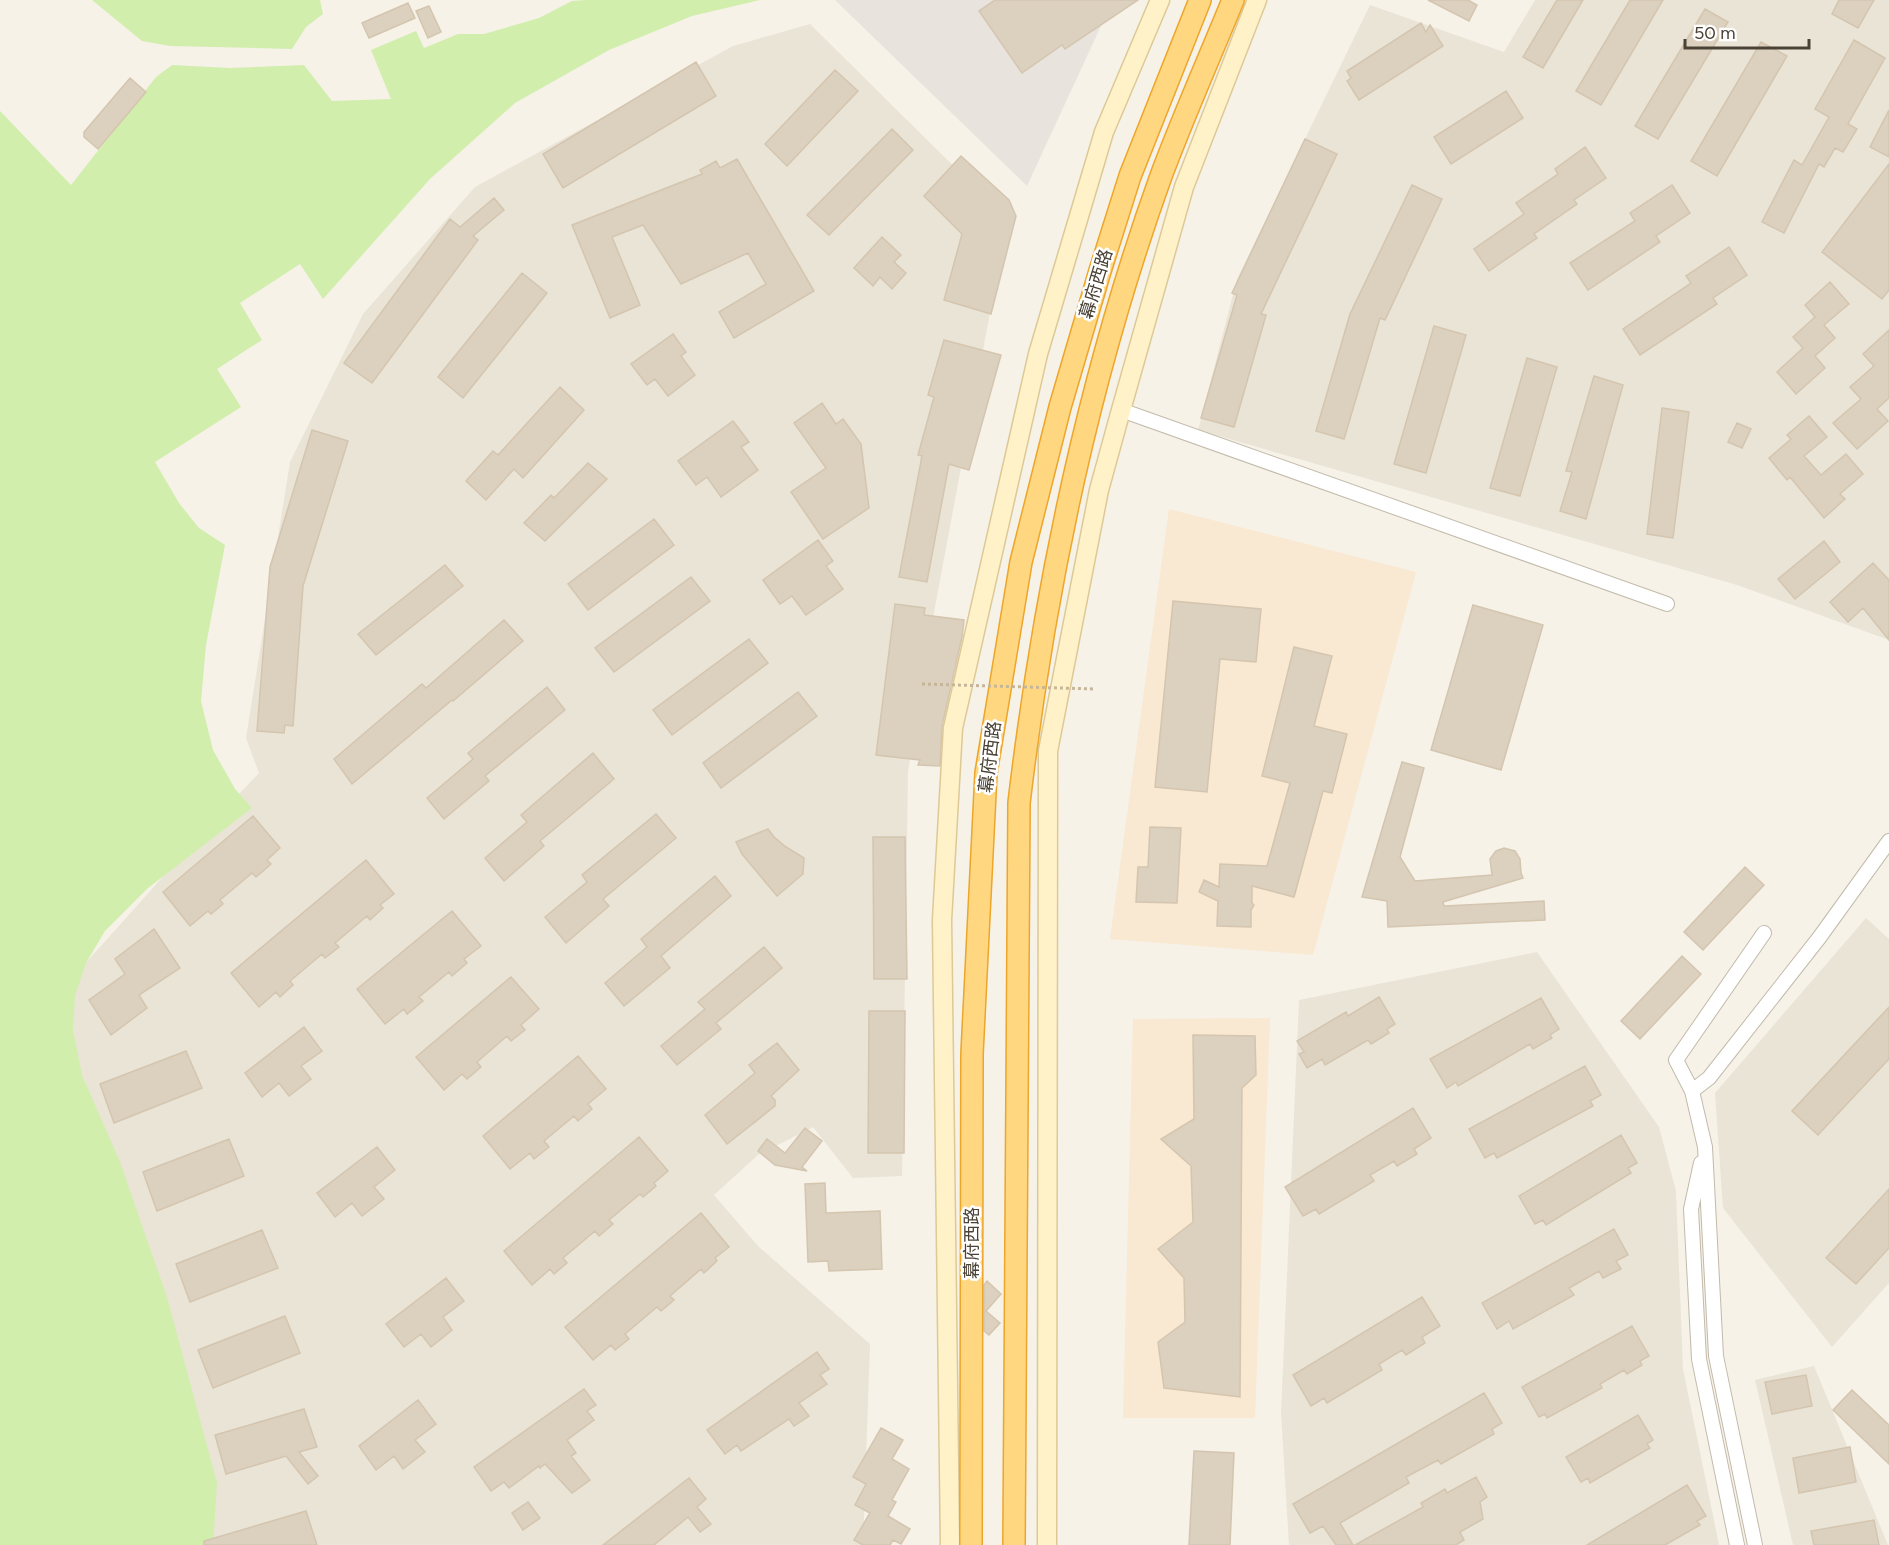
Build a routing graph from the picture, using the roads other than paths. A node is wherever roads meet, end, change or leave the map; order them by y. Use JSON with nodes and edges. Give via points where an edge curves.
{"nodes":[{"id":1,"x":1160,"y":0,"type":"edge"},
{"id":2,"x":1200,"y":0,"type":"edge"},
{"id":3,"x":1233,"y":0,"type":"edge"},
{"id":4,"x":1257,"y":0,"type":"edge"},
{"id":5,"x":1121,"y":410,"type":"junction"},
{"id":6,"x":1667,"y":604,"type":"dead end"},
{"id":7,"x":1889,"y":840,"type":"edge"},
{"id":8,"x":1764,"y":933,"type":"dead end"},
{"id":9,"x":1692,"y":1091,"type":"junction"},
{"id":10,"x":1705,"y":1147,"type":"junction"},
{"id":11,"x":950,"y":1545,"type":"edge"},
{"id":12,"x":971,"y":1545,"type":"edge"},
{"id":13,"x":1014,"y":1545,"type":"edge"},
{"id":14,"x":1047,"y":1545,"type":"edge"},
{"id":15,"x":1737,"y":1545,"type":"edge"},
{"id":16,"x":1755,"y":1545,"type":"edge"}],
"edges":[{"from":1,"to":11,"type":"main road","name":"幕府西路","via":[[1104,132],[1038,354],[953,728],[942,920]]},
{"from":2,"to":12,"type":"highway","name":"幕府西路","via":[[1130,176],[1060,407],[1021,562],[986,773],[972,1054]]},
{"from":3,"to":13,"type":"highway","name":"幕府西路","via":[[1161,175],[1128,276],[1089,415],[1046,615],[1029,720],[1019,803]]},
{"from":4,"to":5,"type":"main road","via":[[1184,187]]},
{"from":5,"to":6,"type":"street"},
{"from":5,"to":14,"type":"main road","via":[[1099,490],[1048,751]]},
{"from":7,"to":9,"type":"street","via":[[1819,938],[1709,1078]]},
{"from":8,"to":9,"type":"street","via":[[1676,1060]]},
{"from":9,"to":10,"type":"street"},
{"from":10,"to":15,"type":"street","via":[[1691,1209],[1699,1359]]},
{"from":10,"to":16,"type":"street","via":[[1716,1356]]}]}
